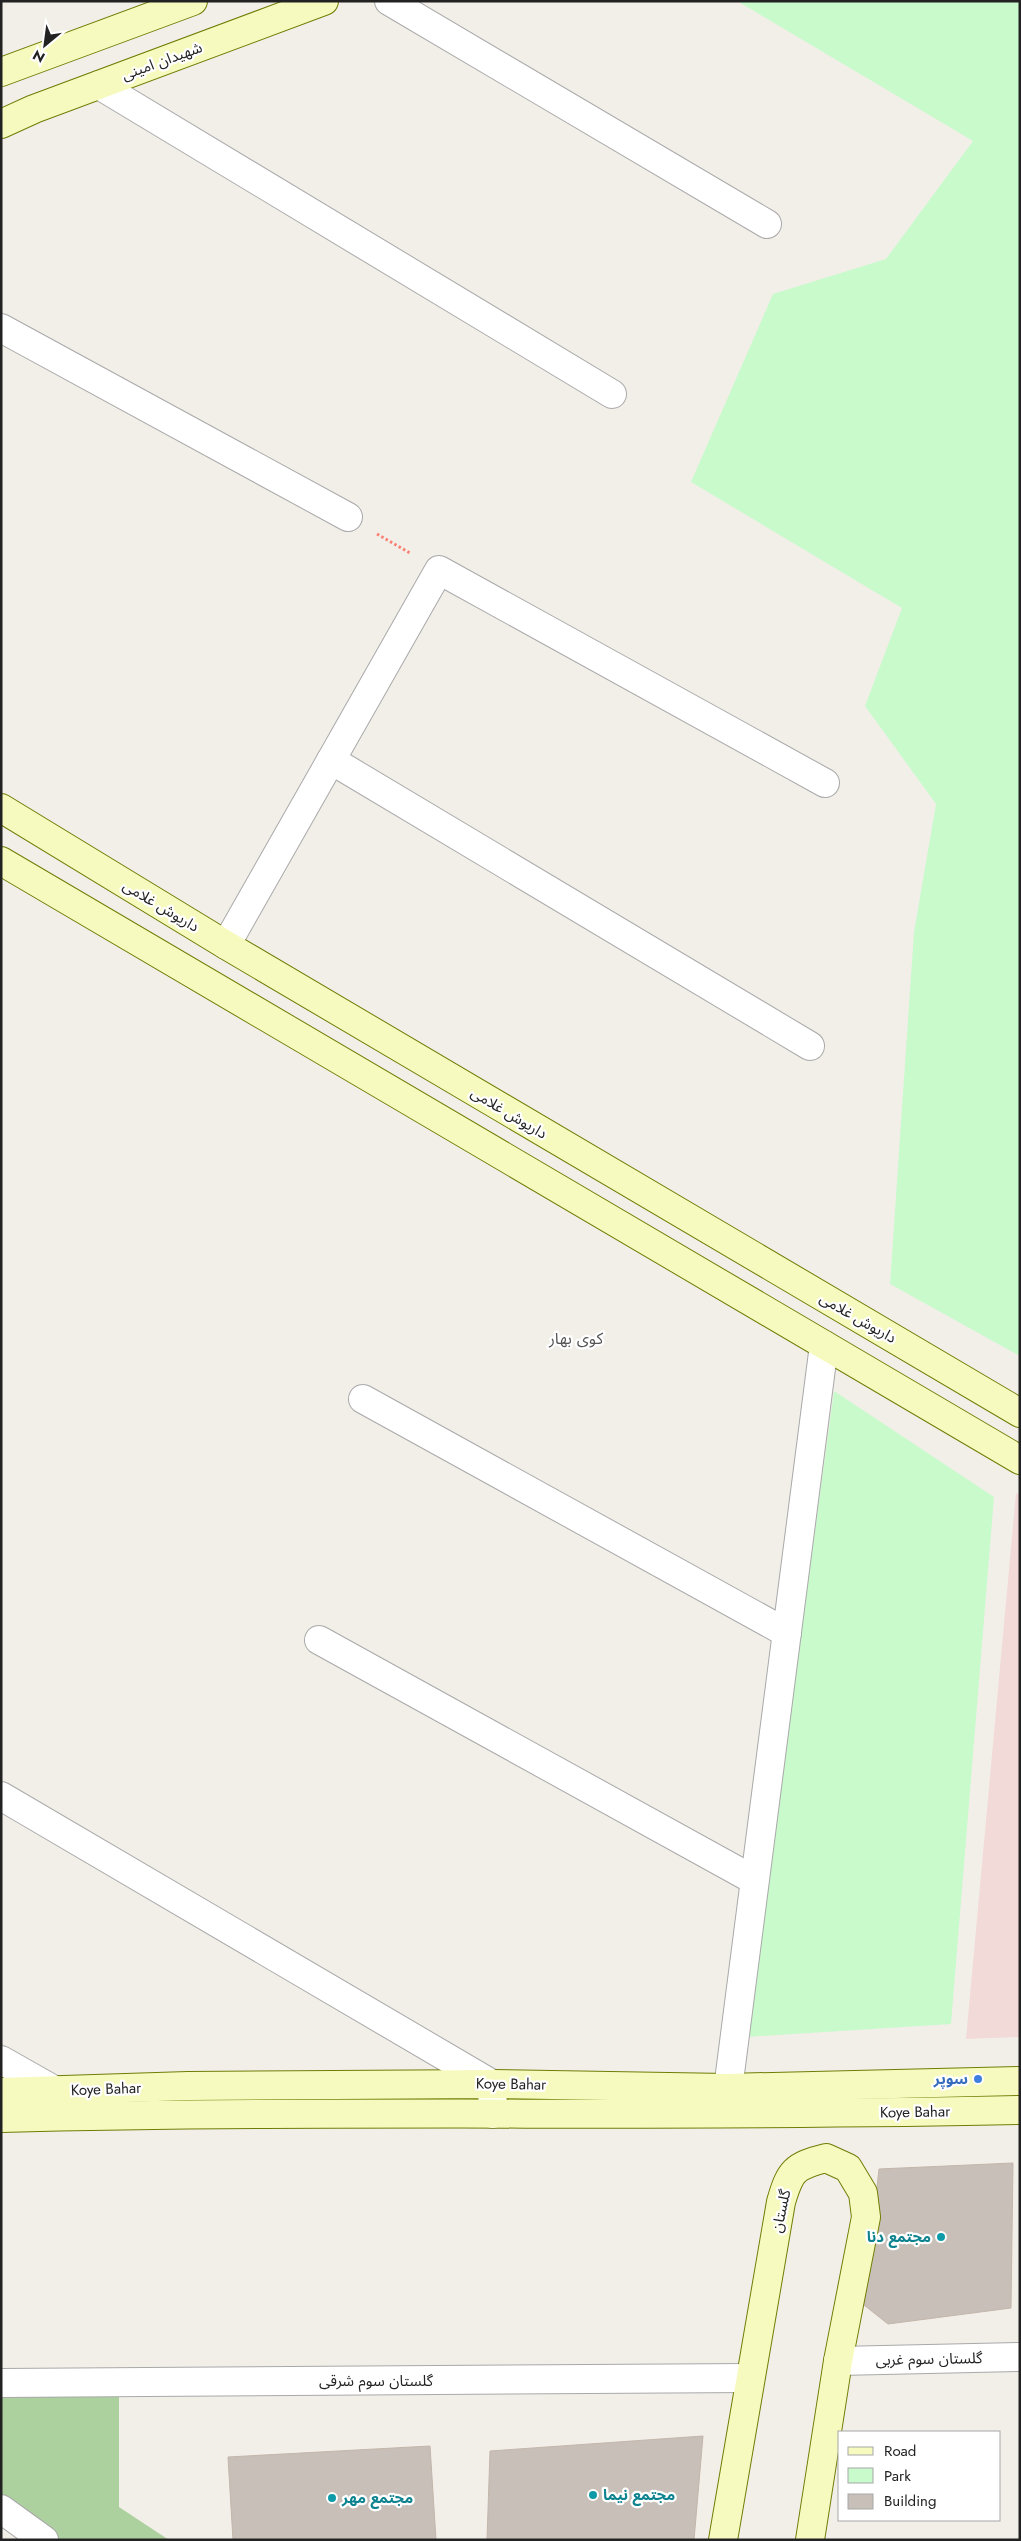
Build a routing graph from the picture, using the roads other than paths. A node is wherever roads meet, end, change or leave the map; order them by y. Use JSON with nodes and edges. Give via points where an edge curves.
{"nodes":[{"id":1,"x":193,"y":1,"type":"edge"},
{"id":2,"x":324,"y":1,"type":"edge"},
{"id":3,"x":389,"y":1,"type":"edge"},
{"id":4,"x":1,"y":72,"type":"edge"},
{"id":5,"x":99,"y":85,"type":"junction"},
{"id":6,"x":1,"y":124,"type":"edge"},
{"id":7,"x":767,"y":224,"type":"dead end"},
{"id":8,"x":1,"y":328,"type":"edge"},
{"id":9,"x":612,"y":394,"type":"dead end"},
{"id":10,"x":348,"y":517,"type":"road end"},
{"id":11,"x":331,"y":760,"type":"junction"},
{"id":12,"x":825,"y":783,"type":"dead end"},
{"id":13,"x":1,"y":808,"type":"edge"},
{"id":14,"x":1,"y":862,"type":"edge"},
{"id":15,"x":226,"y":945,"type":"junction"},
{"id":16,"x":810,"y":1046,"type":"dead end"},
{"id":17,"x":657,"y":1200,"type":"junction"},
{"id":18,"x":640,"y":1236,"type":"junction"},
{"id":19,"x":824,"y":1345,"type":"junction"},
{"id":20,"x":362,"y":1399,"type":"dead end"},
{"id":21,"x":1020,"y":1413,"type":"edge"},
{"id":22,"x":1020,"y":1460,"type":"edge"},
{"id":23,"x":787,"y":1633,"type":"junction"},
{"id":24,"x":319,"y":1640,"type":"dead end"},
{"id":25,"x":1,"y":1796,"type":"edge"},
{"id":26,"x":754,"y":1880,"type":"junction"},
{"id":27,"x":1,"y":2060,"type":"edge"},
{"id":28,"x":1020,"y":2081,"type":"edge"},
{"id":29,"x":492,"y":2084,"type":"junction"},
{"id":30,"x":54,"y":2090,"type":"junction"},
{"id":31,"x":1,"y":2092,"type":"edge"},
{"id":32,"x":726,"y":2101,"type":"junction"},
{"id":33,"x":1020,"y":2110,"type":"edge"},
{"id":34,"x":492,"y":2114,"type":"junction"},
{"id":35,"x":1,"y":2118,"type":"edge"},
{"id":36,"x":1020,"y":2357,"type":"edge"},
{"id":37,"x":838,"y":2361,"type":"junction"},
{"id":38,"x":750,"y":2378,"type":"junction"},
{"id":39,"x":1,"y":2383,"type":"edge"},
{"id":40,"x":1,"y":2509,"type":"edge"},
{"id":41,"x":44,"y":2540,"type":"edge"},
{"id":42,"x":723,"y":2540,"type":"edge"},
{"id":43,"x":810,"y":2540,"type":"edge"}],
"edges":[{"from":1,"to":4,"type":"street"},
{"from":2,"to":5,"type":"street","name":"شهیدان امینی"},
{"from":3,"to":7,"type":"street"},
{"from":5,"to":6,"type":"street","name":"شهیدان امینی"},
{"from":5,"to":9,"type":"street"},
{"from":8,"to":10,"type":"street"},
{"from":11,"to":12,"type":"street","via":[[439,570]]},
{"from":11,"to":15,"type":"street"},
{"from":11,"to":16,"type":"street"},
{"from":13,"to":15,"type":"street","name":"داریوش غلامی"},
{"from":14,"to":18,"type":"street"},
{"from":15,"to":17,"type":"street","name":"داریوش غلامی"},
{"from":17,"to":18,"type":"street"},
{"from":17,"to":21,"type":"street","name":"داریوش غلامی"},
{"from":18,"to":19,"type":"street"},
{"from":19,"to":22,"type":"street"},
{"from":19,"to":23,"type":"street"},
{"from":20,"to":23,"type":"street"},
{"from":23,"to":26,"type":"street"},
{"from":24,"to":26,"type":"street"},
{"from":25,"to":29,"type":"street"},
{"from":26,"to":32,"type":"street"},
{"from":27,"to":30,"type":"street"},
{"from":28,"to":32,"type":"street","name":"Koye Bahar"},
{"from":29,"to":30,"type":"street","name":"Koye Bahar"},
{"from":29,"to":32,"type":"street","name":"Koye Bahar"},
{"from":29,"to":34,"type":"street"},
{"from":30,"to":31,"type":"street","name":"Koye Bahar"},
{"from":32,"to":33,"type":"street","name":"Koye Bahar","via":[[828,2114]]},
{"from":32,"to":34,"type":"street","name":"Koye Bahar"},
{"from":34,"to":35,"type":"street","name":"Koye Bahar","via":[[188,2113]]},
{"from":36,"to":37,"type":"street","name":"گلستان سوم غربی"},
{"from":37,"to":38,"type":"street","name":"گلستان","via":[[866,2217],[863,2193],[848,2168],[826,2158],[805,2163],[788,2178]]},
{"from":37,"to":43,"type":"street","name":"گلستان"},
{"from":38,"to":39,"type":"street","name":"گلستان سوم شرقی"},
{"from":38,"to":42,"type":"street","name":"گلستان"},
{"from":40,"to":41,"type":"street"}]}
